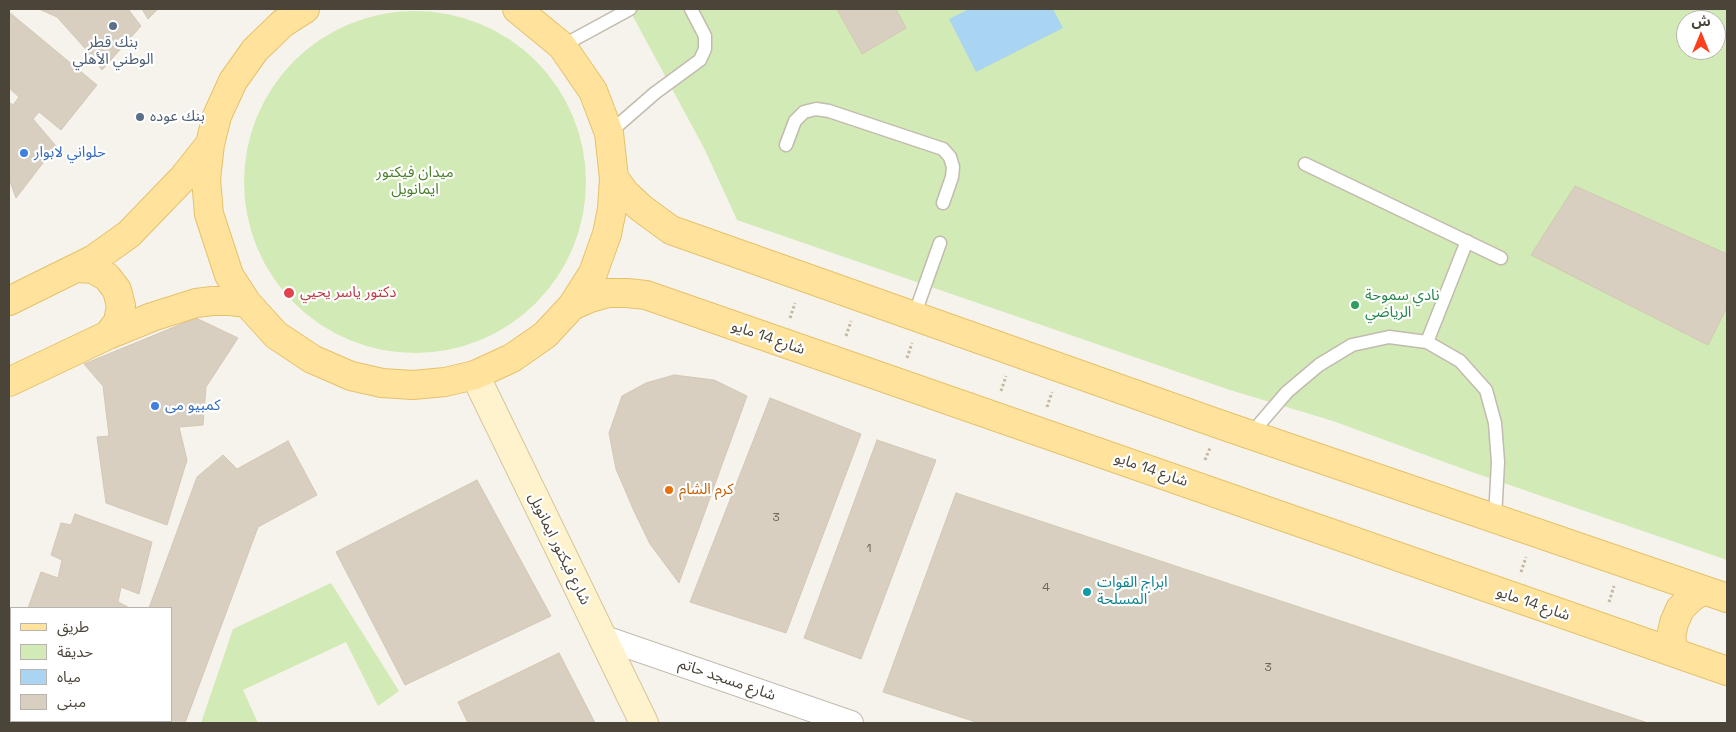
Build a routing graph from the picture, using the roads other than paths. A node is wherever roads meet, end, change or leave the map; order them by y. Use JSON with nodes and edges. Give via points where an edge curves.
{"nodes":[{"id":1,"x":305,"y":9,"type":"edge"},
{"id":2,"x":517,"y":9,"type":"edge"},
{"id":3,"x":630,"y":9,"type":"edge"},
{"id":4,"x":691,"y":9,"type":"edge"},
{"id":5,"x":562,"y":46,"type":"junction"},
{"id":6,"x":609,"y":133,"type":"junction"},
{"id":7,"x":210,"y":144,"type":"junction"},
{"id":8,"x":786,"y":145,"type":"dead end"},
{"id":9,"x":1305,"y":164,"type":"dead end"},
{"id":10,"x":614,"y":178,"type":"junction"},
{"id":11,"x":944,"y":203,"type":"dead end"},
{"id":12,"x":1467,"y":241,"type":"junction"},
{"id":13,"x":940,"y":243,"type":"dead end"},
{"id":14,"x":1501,"y":258,"type":"dead end"},
{"id":15,"x":76,"y":268,"type":"junction"},
{"id":16,"x":9,"y":301,"type":"edge"},
{"id":17,"x":247,"y":304,"type":"junction"},
{"id":18,"x":572,"y":306,"type":"junction"},
{"id":19,"x":917,"y":317,"type":"junction"},
{"id":20,"x":108,"y":335,"type":"junction"},
{"id":21,"x":1427,"y":342,"type":"junction"},
{"id":22,"x":475,"y":375,"type":"junction"},
{"id":23,"x":9,"y":382,"type":"edge"},
{"id":24,"x":1250,"y":435,"type":"junction"},
{"id":25,"x":1494,"y":518,"type":"junction"},
{"id":26,"x":1715,"y":594,"type":"edge"},
{"id":27,"x":602,"y":637,"type":"junction"},
{"id":28,"x":1674,"y":652,"type":"junction"},
{"id":29,"x":1727,"y":671,"type":"edge"},
{"id":30,"x":644,"y":723,"type":"edge"},
{"id":31,"x":851,"y":723,"type":"edge"}],
"edges":[{"from":1,"to":7,"type":"main road","via":[[283,23],[255,50],[233,82],[217,116]]},
{"from":2,"to":5,"type":"main road"},
{"from":3,"to":5,"type":"lane"},
{"from":4,"to":6,"type":"lane","via":[[704,36],[705,49],[700,60]]},
{"from":5,"to":6,"type":"main road","via":[[593,91]]},
{"from":6,"to":10,"type":"main road"},
{"from":7,"to":15,"type":"main road","via":[[129,234]]},
{"from":7,"to":17,"type":"main road","via":[[206,179],[209,214],[229,276]]},
{"from":8,"to":11,"type":"lane","via":[[795,121],[804,112],[816,109],[943,149],[953,167]]},
{"from":9,"to":12,"type":"lane"},
{"from":10,"to":18,"type":"main road","via":[[607,234],[593,273]]},
{"from":10,"to":19,"type":"main road","via":[[641,208],[671,230]]},
{"from":12,"to":14,"type":"lane"},
{"from":12,"to":21,"type":"lane"},
{"from":13,"to":19,"type":"lane"},
{"from":15,"to":16,"type":"main road"},
{"from":15,"to":20,"type":"main road","via":[[93,269],[107,277],[117,290],[121,306],[118,322]]},
{"from":17,"to":20,"type":"main road","via":[[213,301],[196,304]]},
{"from":17,"to":22,"type":"main road","via":[[283,340],[312,359],[352,376],[382,383],[413,385]]},
{"from":18,"to":22,"type":"main road","via":[[532,344],[512,358]]},
{"from":18,"to":28,"type":"main road","name":"شارع 14 مايو","via":[[608,293],[646,295]]},
{"from":19,"to":24,"type":"main road"},
{"from":20,"to":23,"type":"main road"},
{"from":21,"to":24,"type":"lane","via":[[1389,337],[1352,344],[1287,392]]},
{"from":21,"to":25,"type":"lane","via":[[1460,361],[1486,390],[1495,423],[1498,462]]},
{"from":22,"to":27,"type":"main road","name":"شارع فيكتور ايمانويل"},
{"from":24,"to":25,"type":"main road"},
{"from":25,"to":26,"type":"main road"},
{"from":26,"to":28,"type":"main road","via":[[1691,598],[1680,609],[1674,622]]},
{"from":27,"to":30,"type":"main road","name":"شارع فيكتور ايمانويل"},
{"from":27,"to":31,"type":"street","name":"شارع مسجد حاتم"},
{"from":28,"to":29,"type":"main road","name":"شارع 14 مايو"}]}
